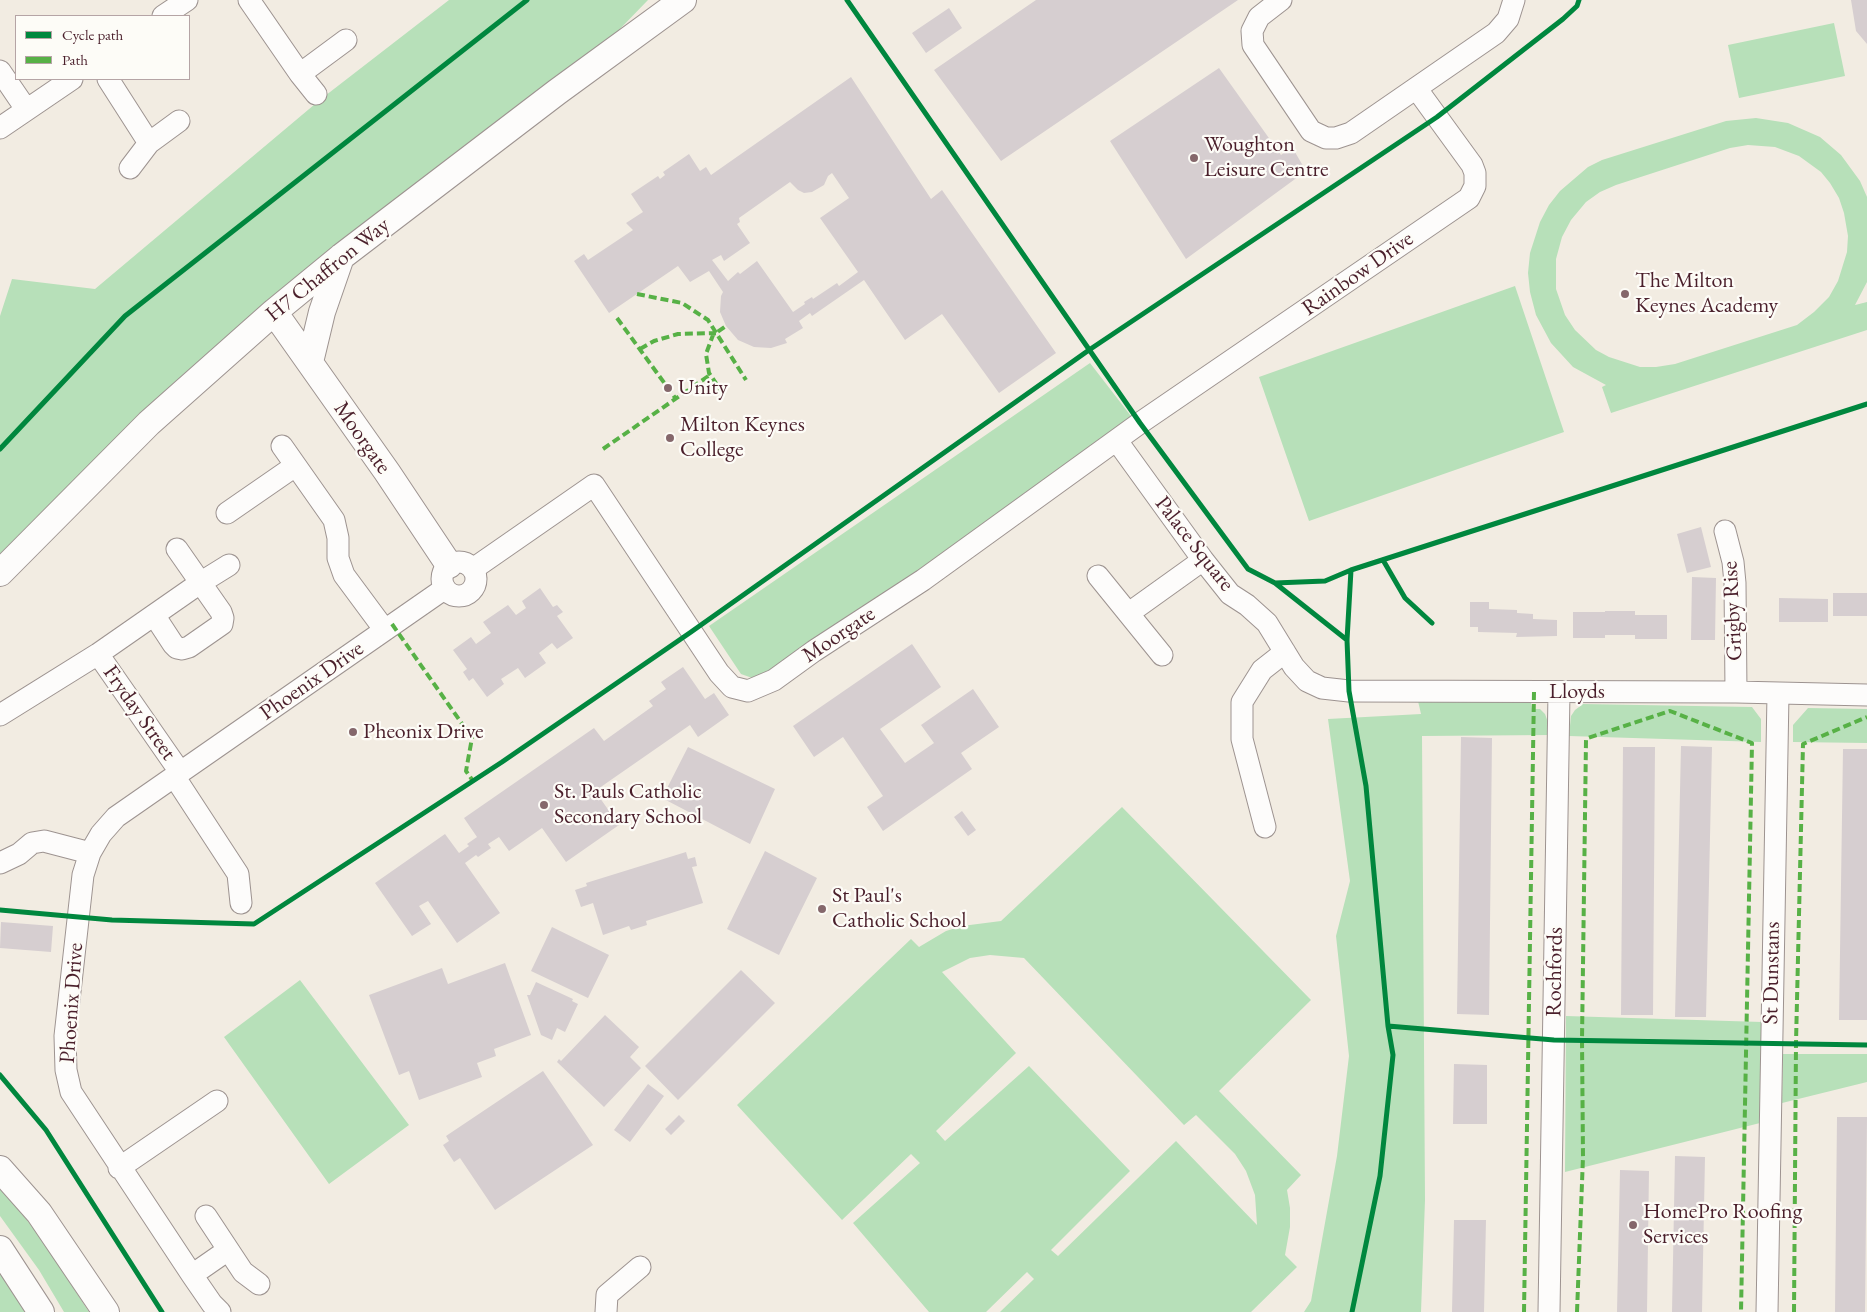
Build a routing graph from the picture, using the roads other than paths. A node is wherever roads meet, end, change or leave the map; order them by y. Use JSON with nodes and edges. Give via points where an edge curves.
{"nodes":[{"id":1,"x":186,"y":0,"type":"edge"},
{"id":2,"x":249,"y":0,"type":"edge"},
{"id":3,"x":683,"y":0,"type":"edge"},
{"id":4,"x":1281,"y":0,"type":"edge"},
{"id":5,"x":1514,"y":0,"type":"edge"},
{"id":6,"x":164,"y":15,"type":"edge"},
{"id":7,"x":346,"y":40,"type":"dead end"},
{"id":8,"x":0,"y":71,"type":"edge"},
{"id":9,"x":300,"y":74,"type":"junction"},
{"id":10,"x":70,"y":80,"type":"edge"},
{"id":11,"x":109,"y":80,"type":"edge"},
{"id":12,"x":1416,"y":88,"type":"junction"},
{"id":13,"x":316,"y":94,"type":"dead end"},
{"id":14,"x":26,"y":109,"type":"junction"},
{"id":15,"x":179,"y":121,"type":"dead end"},
{"id":16,"x":0,"y":128,"type":"edge"},
{"id":17,"x":149,"y":143,"type":"junction"},
{"id":18,"x":130,"y":168,"type":"dead end"},
{"id":19,"x":341,"y":257,"type":"junction"},
{"id":20,"x":274,"y":312,"type":"junction"},
{"id":21,"x":310,"y":362,"type":"junction"},
{"id":22,"x":1140,"y":423,"type":"joint"},
{"id":23,"x":1117,"y":441,"type":"junction"},
{"id":24,"x":282,"y":446,"type":"dead end"},
{"id":25,"x":295,"y":466,"type":"junction"},
{"id":26,"x":594,"y":486,"type":"joint"},
{"id":27,"x":227,"y":513,"type":"dead end"},
{"id":28,"x":1725,"y":531,"type":"dead end"},
{"id":29,"x":177,"y":549,"type":"dead end"},
{"id":30,"x":1203,"y":560,"type":"junction"},
{"id":31,"x":229,"y":565,"type":"dead end"},
{"id":32,"x":0,"y":573,"type":"edge"},
{"id":33,"x":455,"y":574,"type":"junction"},
{"id":34,"x":1098,"y":576,"type":"dead end"},
{"id":35,"x":200,"y":583,"type":"junction"},
{"id":36,"x":1129,"y":613,"type":"junction"},
{"id":37,"x":154,"y":615,"type":"junction"},
{"id":38,"x":384,"y":629,"type":"junction"},
{"id":39,"x":98,"y":654,"type":"junction"},
{"id":40,"x":1162,"y":656,"type":"dead end"},
{"id":41,"x":1290,"y":660,"type":"junction"},
{"id":42,"x":1559,"y":692,"type":"junction"},
{"id":43,"x":1736,"y":692,"type":"junction"},
{"id":44,"x":1778,"y":694,"type":"junction"},
{"id":45,"x":1867,"y":695,"type":"edge"},
{"id":46,"x":0,"y":715,"type":"edge"},
{"id":47,"x":177,"y":774,"type":"junction"},
{"id":48,"x":1265,"y":827,"type":"dead end"},
{"id":49,"x":90,"y":853,"type":"junction"},
{"id":50,"x":0,"y":864,"type":"edge"},
{"id":51,"x":241,"y":903,"type":"dead end"},
{"id":52,"x":217,"y":1101,"type":"dead end"},
{"id":53,"x":119,"y":1168,"type":"junction"},
{"id":54,"x":0,"y":1169,"type":"edge"},
{"id":55,"x":206,"y":1216,"type":"dead end"},
{"id":56,"x":0,"y":1249,"type":"edge"},
{"id":57,"x":228,"y":1250,"type":"junction"},
{"id":58,"x":640,"y":1267,"type":"dead end"},
{"id":59,"x":192,"y":1276,"type":"junction"},
{"id":60,"x":259,"y":1284,"type":"dead end"},
{"id":61,"x":42,"y":1312,"type":"edge"},
{"id":62,"x":106,"y":1312,"type":"edge"},
{"id":63,"x":220,"y":1312,"type":"edge"},
{"id":64,"x":606,"y":1312,"type":"edge"},
{"id":65,"x":1549,"y":1312,"type":"edge"},
{"id":66,"x":1767,"y":1312,"type":"edge"}],
"edges":[{"from":1,"to":6,"type":"street"},
{"from":2,"to":9,"type":"street"},
{"from":3,"to":19,"type":"street","name":"H7 Chaffron Way"},
{"from":4,"to":12,"type":"street","via":[[1259,17],[1252,31],[1253,45],[1311,131],[1326,138],[1351,133]]},
{"from":5,"to":12,"type":"street","via":[[1508,19],[1496,33]]},
{"from":7,"to":9,"type":"street"},
{"from":8,"to":14,"type":"street"},
{"from":9,"to":13,"type":"street"},
{"from":10,"to":14,"type":"street"},
{"from":11,"to":17,"type":"street"},
{"from":12,"to":22,"type":"street","name":"Rainbow Drive","via":[[1472,165],[1475,186],[1469,198]]},
{"from":14,"to":16,"type":"street"},
{"from":15,"to":17,"type":"street"},
{"from":17,"to":18,"type":"street"},
{"from":19,"to":20,"type":"street","name":"H7 Chaffron Way"},
{"from":19,"to":21,"type":"street","via":[[322,312]]},
{"from":20,"to":21,"type":"street","name":"Moorgate"},
{"from":20,"to":32,"type":"street","name":"H7 Chaffron Way","via":[[149,423]]},
{"from":21,"to":33,"type":"street","name":"Moorgate"},
{"from":22,"to":23,"type":"street","name":"Moorgate"},
{"from":23,"to":26,"type":"street","name":"Moorgate","via":[[923,580],[774,680],[748,691],[732,687],[719,673]]},
{"from":23,"to":30,"type":"street","name":"Palace Square"},
{"from":24,"to":25,"type":"street"},
{"from":25,"to":27,"type":"street"},
{"from":25,"to":38,"type":"street","via":[[334,520],[338,558],[344,575]]},
{"from":26,"to":33,"type":"street","name":"Phoenix Drive"},
{"from":28,"to":43,"type":"street","name":"Grigby Rise","via":[[1735,583]]},
{"from":29,"to":35,"type":"street"},
{"from":30,"to":36,"type":"street"},
{"from":30,"to":41,"type":"street","name":"Palace Square","via":[[1230,594],[1267,623]]},
{"from":31,"to":35,"type":"street","name":"Fryday Street"},
{"from":33,"to":38,"type":"street","name":"Phoenix Drive"},
{"from":34,"to":36,"type":"street"},
{"from":35,"to":37,"type":"street","name":"Fryday Street"},
{"from":35,"to":37,"type":"street","via":[[222,612],[219,627],[182,649],[177,648]]},
{"from":36,"to":40,"type":"street"},
{"from":37,"to":39,"type":"street","name":"Fryday Street"},
{"from":38,"to":47,"type":"street","name":"Phoenix Drive"},
{"from":39,"to":46,"type":"street","name":"Fryday Street"},
{"from":39,"to":47,"type":"street","name":"Fryday Street"},
{"from":41,"to":42,"type":"street","name":"Lloyds","via":[[1307,681],[1322,688],[1350,691]]},
{"from":41,"to":48,"type":"street","via":[[1262,670],[1242,702],[1242,739]]},
{"from":42,"to":43,"type":"street","name":"Lloyds"},
{"from":42,"to":65,"type":"street","name":"Rochfords"},
{"from":43,"to":44,"type":"street","name":"Lloyds"},
{"from":44,"to":45,"type":"street","name":"Lloyds"},
{"from":44,"to":66,"type":"street","name":"St Dunstans"},
{"from":47,"to":49,"type":"street","name":"Phoenix Drive","via":[[116,817]]},
{"from":47,"to":51,"type":"street","name":"Fryday Street","via":[[238,874]]},
{"from":49,"to":50,"type":"street","via":[[44,841],[32,843]]},
{"from":49,"to":53,"type":"street","name":"Phoenix Drive","via":[[83,875],[64,1036],[66,1070],[70,1092]]},
{"from":52,"to":53,"type":"street"},
{"from":53,"to":59,"type":"street","name":"Phoenix Drive"},
{"from":54,"to":62,"type":"street","via":[[39,1214]]},
{"from":55,"to":57,"type":"street"},
{"from":56,"to":61,"type":"street"},
{"from":57,"to":59,"type":"street"},
{"from":57,"to":60,"type":"street","via":[[243,1272]]},
{"from":58,"to":64,"type":"street","via":[[607,1296]]},
{"from":59,"to":63,"type":"street","name":"Phoenix Drive"}]}
